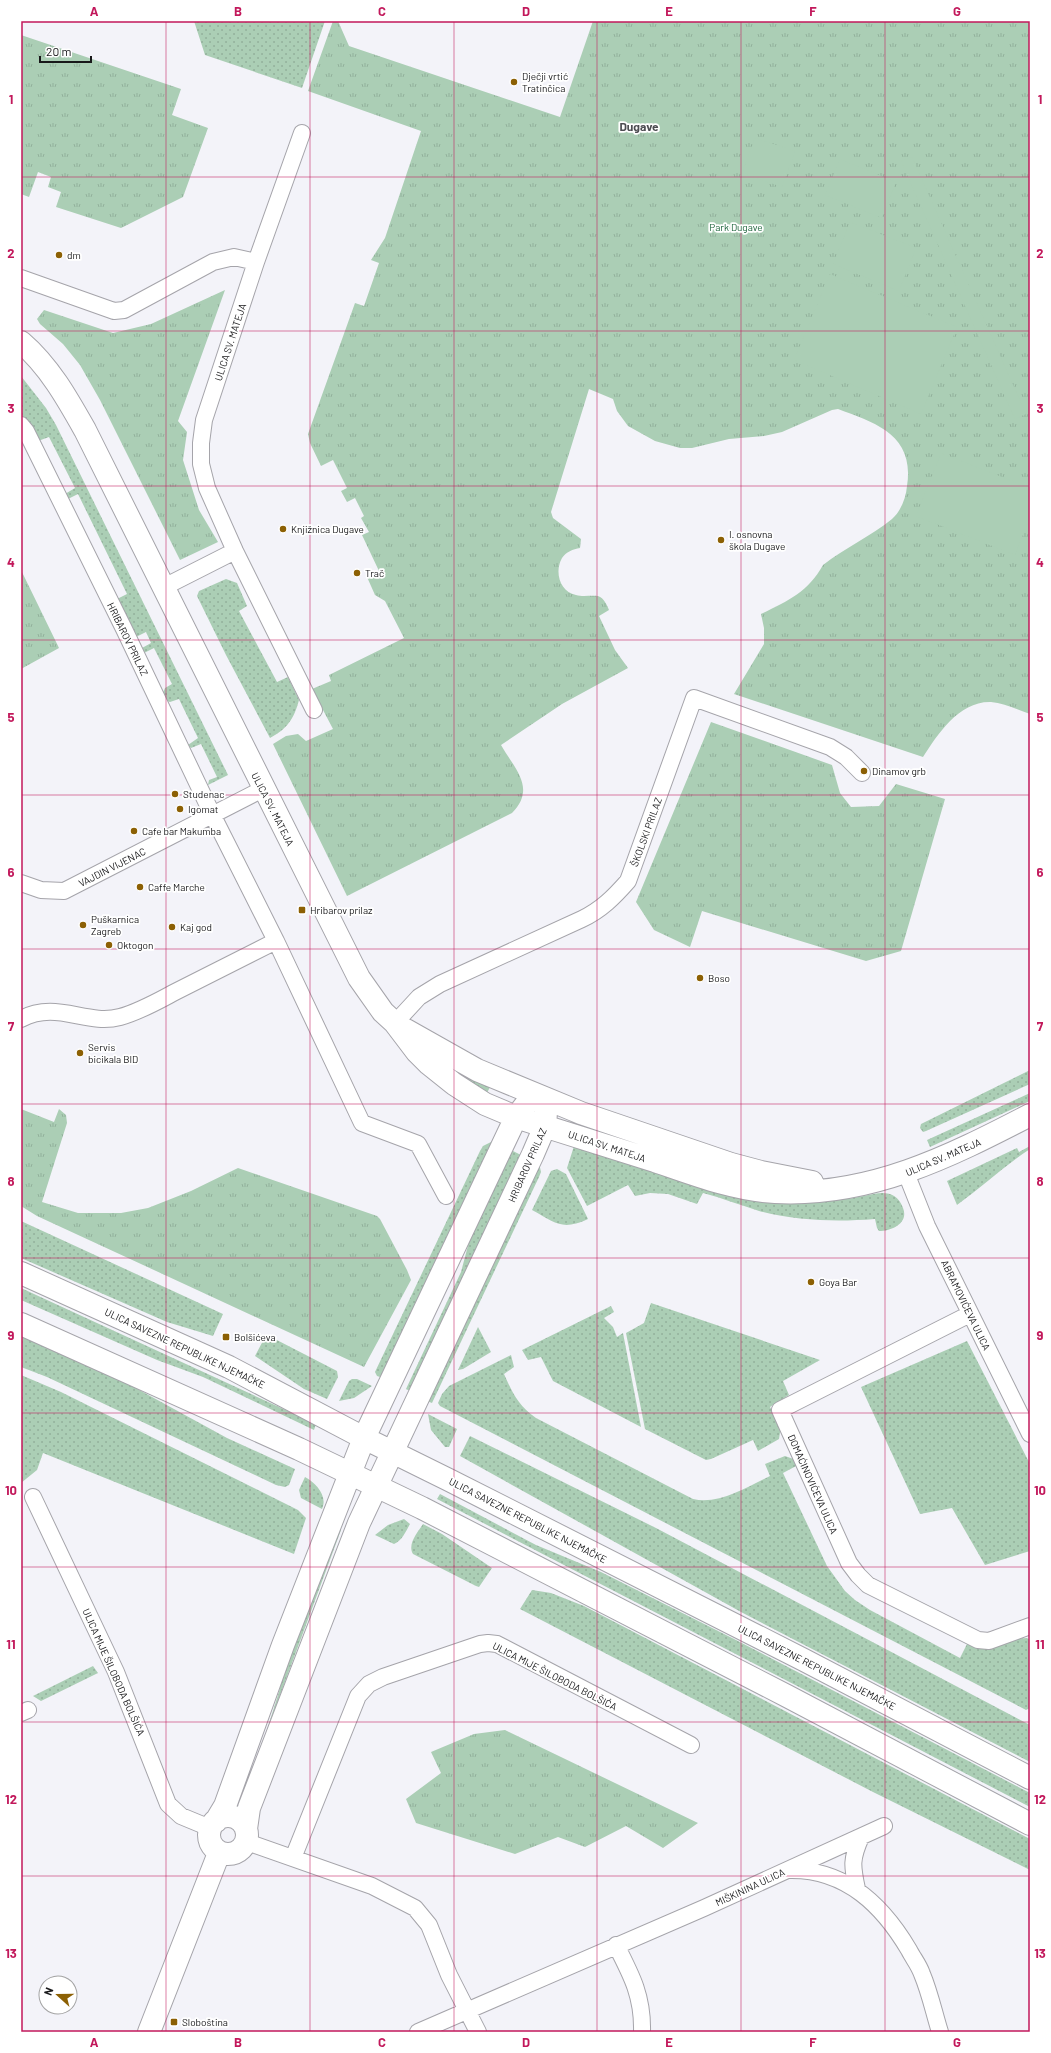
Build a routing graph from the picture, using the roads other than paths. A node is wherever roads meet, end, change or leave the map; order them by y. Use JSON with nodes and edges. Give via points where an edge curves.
{"nodes":[{"id":1,"x":302,"y":133,"type":"dead end"},
{"id":2,"x":256,"y":262,"type":"junction"},
{"id":3,"x":21,"y":278,"type":"edge"},
{"id":4,"x":22,"y":343,"type":"edge"},
{"id":5,"x":21,"y":425,"type":"edge"},
{"id":6,"x":235,"y":551,"type":"junction"},
{"id":7,"x":164,"y":587,"type":"junction"},
{"id":8,"x":314,"y":710,"type":"dead end"},
{"id":9,"x":862,"y":772,"type":"dead end"},
{"id":10,"x":263,"y":789,"type":"junction"},
{"id":11,"x":212,"y":816,"type":"junction"},
{"id":12,"x":21,"y":883,"type":"edge"},
{"id":13,"x":276,"y":941,"type":"junction"},
{"id":14,"x":21,"y":1019,"type":"edge"},
{"id":15,"x":395,"y":1023,"type":"junction"},
{"id":16,"x":540,"y":1097,"type":"junction"},
{"id":17,"x":1030,"y":1115,"type":"edge"},
{"id":18,"x":516,"y":1117,"type":"junction"},
{"id":19,"x":545,"y":1126,"type":"junction"},
{"id":20,"x":906,"y":1173,"type":"junction"},
{"id":21,"x":851,"y":1187,"type":"junction"},
{"id":22,"x":446,"y":1196,"type":"dead end"},
{"id":23,"x":21,"y":1273,"type":"edge"},
{"id":24,"x":970,"y":1314,"type":"junction"},
{"id":25,"x":21,"y":1324,"type":"edge"},
{"id":26,"x":1030,"y":1434,"type":"edge"},
{"id":27,"x":364,"y":1438,"type":"junction"},
{"id":28,"x":392,"y":1452,"type":"junction"},
{"id":29,"x":350,"y":1473,"type":"junction"},
{"id":30,"x":376,"y":1485,"type":"junction"},
{"id":31,"x":34,"y":1497,"type":"dead end"},
{"id":32,"x":1030,"y":1626,"type":"edge"},
{"id":33,"x":691,"y":1745,"type":"dead end"},
{"id":34,"x":1030,"y":1778,"type":"edge"},
{"id":35,"x":213,"y":1824,"type":"junction"},
{"id":36,"x":1030,"y":1824,"type":"edge"},
{"id":37,"x":884,"y":1826,"type":"dead end"},
{"id":38,"x":247,"y":1835,"type":"junction"},
{"id":39,"x":861,"y":1837,"type":"junction"},
{"id":40,"x":219,"y":1853,"type":"junction"},
{"id":41,"x":293,"y":1858,"type":"junction"},
{"id":42,"x":787,"y":1870,"type":"junction"},
{"id":43,"x":857,"y":1889,"type":"junction"},
{"id":44,"x":616,"y":1945,"type":"junction"},
{"id":45,"x":467,"y":2010,"type":"junction"},
{"id":46,"x":149,"y":2032,"type":"edge"},
{"id":47,"x":418,"y":2032,"type":"edge"},
{"id":48,"x":478,"y":2032,"type":"edge"},
{"id":49,"x":642,"y":2032,"type":"edge"},
{"id":50,"x":940,"y":2032,"type":"edge"}],
"edges":[{"from":1,"to":2,"type":"street","name":"ULICA SV. MATEJA"},
{"from":2,"to":3,"type":"street","via":[[234,257],[213,262],[124,310],[114,311]]},
{"from":2,"to":6,"type":"street","name":"ULICA SV. MATEJA","via":[[204,420],[201,442],[201,464],[207,488]]},
{"from":4,"to":7,"type":"street","name":"ULICA SV. MATEJA","via":[[44,365],[65,394]]},
{"from":5,"to":11,"type":"street","name":"HRIBAROV PRILAZ","via":[[117,615]]},
{"from":6,"to":7,"type":"street"},
{"from":6,"to":8,"type":"street","name":"ULICA SV. MATEJA"},
{"from":7,"to":10,"type":"street","name":"ULICA SV. MATEJA"},
{"from":9,"to":15,"type":"street","name":"ŠKOLSKI PRILAZ","via":[[830,747],[694,698],[628,881],[614,898],[598,911],[582,919],[440,984],[419,997]]},
{"from":10,"to":11,"type":"street","name":"VAJDIN VIJENAC"},
{"from":10,"to":15,"type":"street","name":"ULICA SV. MATEJA","via":[[359,978],[383,1012]]},
{"from":11,"to":12,"type":"street","name":"VAJDIN VIJENAC","via":[[64,891],[41,890]]},
{"from":11,"to":13,"type":"street","name":"HRIBAROV PRILAZ"},
{"from":13,"to":14,"type":"street","via":[[120,1017],[100,1020],[76,1014],[44,1012]]},
{"from":13,"to":22,"type":"street","name":"HRIBAROV PRILAZ","via":[[362,1123],[418,1144]]},
{"from":15,"to":16,"type":"street","name":"ULICA SV. MATEJA","via":[[477,1070]]},
{"from":15,"to":18,"type":"street","name":"ULICA SV. MATEJA","via":[[417,1052],[454,1084],[485,1104]]},
{"from":16,"to":18,"type":"street","via":[[527,1103]]},
{"from":16,"to":19,"type":"street","name":"HRIBAROV PRILAZ","via":[[546,1111]]},
{"from":16,"to":21,"type":"street","name":"ULICA SV. MATEJA","via":[[731,1164],[801,1180]]},
{"from":17,"to":20,"type":"street","name":"ULICA SV. MATEJA","via":[[979,1142]]},
{"from":18,"to":19,"type":"street","name":"ULICA SV. MATEJA"},
{"from":18,"to":27,"type":"street"},
{"from":19,"to":21,"type":"street","name":"ULICA SV. MATEJA","via":[[749,1188],[774,1192],[800,1192]]},
{"from":19,"to":28,"type":"street","name":"HRIBAROV PRILAZ"},
{"from":20,"to":21,"type":"street","name":"ULICA SV. MATEJA"},
{"from":20,"to":24,"type":"street","name":"ABRAMOVIĆEVA ULICA","via":[[927,1226]]},
{"from":23,"to":27,"type":"street","name":"ULICA SAVEZNE REPUBLIKE NJEMAČKE","via":[[229,1367]]},
{"from":24,"to":26,"type":"street","name":"ABRAMOVIĆEVA ULICA"},
{"from":24,"to":32,"type":"street","name":"DOMAĆINOVIĆEVA ULICA","via":[[780,1410],[849,1563],[868,1585],[978,1640],[989,1641]]},
{"from":25,"to":29,"type":"street"},
{"from":27,"to":28,"type":"street","name":"ULICA SAVEZNE REPUBLIKE NJEMAČKE"},
{"from":27,"to":29,"type":"street"},
{"from":28,"to":30,"type":"street"},
{"from":28,"to":34,"type":"street","name":"ULICA SAVEZNE REPUBLIKE NJEMAČKE","via":[[797,1656]]},
{"from":29,"to":30,"type":"street"},
{"from":29,"to":35,"type":"street","via":[[227,1799]]},
{"from":30,"to":36,"type":"street","via":[[544,1569]]},
{"from":30,"to":38,"type":"street","via":[[350,1543],[249,1808]]},
{"from":31,"to":35,"type":"street","name":"ULICA MIJE ŠILOBODA BOLŠIĆA","via":[[116,1672],[168,1804],[181,1816]]},
{"from":33,"to":41,"type":"street","name":"ULICA MIJE ŠILOBODA BOLŠIĆA","via":[[496,1644],[480,1644],[383,1677],[369,1684],[358,1696]]},
{"from":35,"to":38,"type":"street","via":[[227,1816],[233,1817],[239,1819]]},
{"from":35,"to":40,"type":"street","via":[[209,1839]]},
{"from":37,"to":39,"type":"street","name":"MIŠKININA ULICA"},
{"from":38,"to":40,"type":"street","via":[[238,1852],[232,1855]]},
{"from":38,"to":41,"type":"street"},
{"from":39,"to":42,"type":"street","name":"MIŠKININA ULICA"},
{"from":39,"to":43,"type":"street","via":[[852,1865]]},
{"from":40,"to":46,"type":"street"},
{"from":41,"to":45,"type":"street","via":[[372,1886],[415,1908],[429,1925],[449,1975]]},
{"from":42,"to":43,"type":"street","via":[[817,1871]]},
{"from":42,"to":44,"type":"street","name":"MIŠKININA ULICA"},
{"from":43,"to":50,"type":"street","via":[[881,1910],[898,1932],[922,1972]]},
{"from":44,"to":45,"type":"street","name":"MIŠKININA ULICA"},
{"from":44,"to":49,"type":"street","via":[[640,1998]]},
{"from":45,"to":47,"type":"street","name":"MIŠKININA ULICA"},
{"from":45,"to":48,"type":"street"}]}
